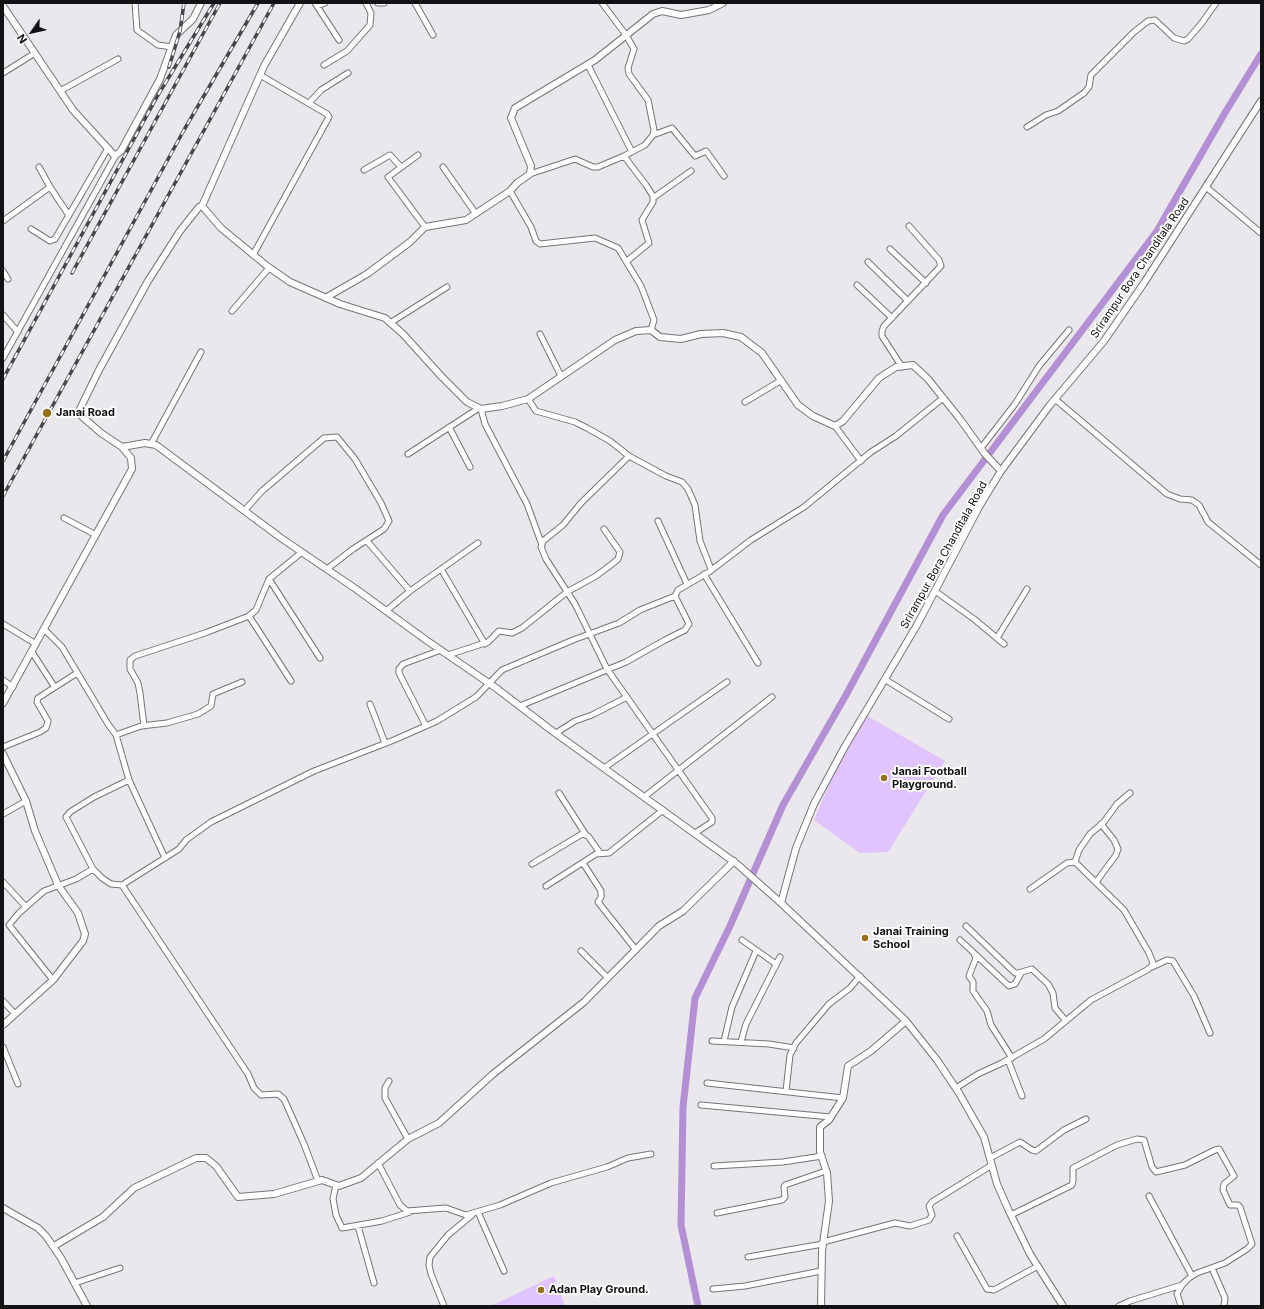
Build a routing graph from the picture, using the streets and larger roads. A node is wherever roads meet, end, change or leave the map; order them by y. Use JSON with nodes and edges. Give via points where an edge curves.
{"nodes":[{"id":1,"x":135,"y":3,"type":"edge"},
{"id":2,"x":201,"y":3,"type":"edge"},
{"id":3,"x":300,"y":3,"type":"edge"},
{"id":4,"x":325,"y":3,"type":"edge"},
{"id":5,"x":366,"y":3,"type":"edge"},
{"id":6,"x":378,"y":3,"type":"edge"},
{"id":7,"x":384,"y":3,"type":"edge"},
{"id":8,"x":415,"y":3,"type":"edge"},
{"id":9,"x":602,"y":3,"type":"edge"},
{"id":10,"x":722,"y":3,"type":"edge"},
{"id":11,"x":1216,"y":3,"type":"edge"},
{"id":12,"x":316,"y":5,"type":"edge"},
{"id":13,"x":3,"y":6,"type":"edge"},
{"id":14,"x":433,"y":35,"type":"dead end"},
{"id":15,"x":626,"y":35,"type":"junction"},
{"id":16,"x":339,"y":40,"type":"dead end"},
{"id":17,"x":172,"y":47,"type":"junction"},
{"id":18,"x":35,"y":54,"type":"junction"},
{"id":19,"x":118,"y":59,"type":"dead end"},
{"id":20,"x":324,"y":65,"type":"dead end"},
{"id":21,"x":588,"y":65,"type":"junction"},
{"id":22,"x":3,"y":73,"type":"edge"},
{"id":23,"x":348,"y":73,"type":"dead end"},
{"id":24,"x":260,"y":75,"type":"junction"},
{"id":25,"x":60,"y":91,"type":"junction"},
{"id":26,"x":1261,"y":101,"type":"edge"},
{"id":27,"x":309,"y":103,"type":"junction"},
{"id":28,"x":1027,"y":127,"type":"dead end"},
{"id":29,"x":653,"y":135,"type":"junction"},
{"id":30,"x":108,"y":148,"type":"junction"},
{"id":31,"x":632,"y":152,"type":"junction"},
{"id":32,"x":418,"y":155,"type":"dead end"},
{"id":33,"x":116,"y":156,"type":"junction"},
{"id":34,"x":624,"y":156,"type":"junction"},
{"id":35,"x":39,"y":167,"type":"dead end"},
{"id":36,"x":443,"y":167,"type":"dead end"},
{"id":37,"x":401,"y":168,"type":"junction"},
{"id":38,"x":364,"y":170,"type":"dead end"},
{"id":39,"x":691,"y":170,"type":"dead end"},
{"id":40,"x":530,"y":174,"type":"junction"},
{"id":41,"x":724,"y":176,"type":"dead end"},
{"id":42,"x":50,"y":187,"type":"junction"},
{"id":43,"x":1206,"y":187,"type":"junction"},
{"id":44,"x":510,"y":191,"type":"junction"},
{"id":45,"x":653,"y":198,"type":"junction"},
{"id":46,"x":202,"y":206,"type":"junction"},
{"id":47,"x":68,"y":214,"type":"junction"},
{"id":48,"x":476,"y":214,"type":"junction"},
{"id":49,"x":3,"y":221,"type":"edge"},
{"id":50,"x":909,"y":226,"type":"dead end"},
{"id":51,"x":425,"y":227,"type":"junction"},
{"id":52,"x":31,"y":229,"type":"dead end"},
{"id":53,"x":1261,"y":232,"type":"edge"},
{"id":54,"x":890,"y":248,"type":"dead end"},
{"id":55,"x":253,"y":255,"type":"junction"},
{"id":56,"x":627,"y":261,"type":"junction"},
{"id":57,"x":868,"y":262,"type":"dead end"},
{"id":58,"x":270,"y":268,"type":"junction"},
{"id":59,"x":3,"y":271,"type":"edge"},
{"id":60,"x":8,"y":279,"type":"dead end"},
{"id":61,"x":926,"y":284,"type":"junction"},
{"id":62,"x":858,"y":285,"type":"dead end"},
{"id":63,"x":447,"y":287,"type":"dead end"},
{"id":64,"x":327,"y":297,"type":"junction"},
{"id":65,"x":908,"y":301,"type":"junction"},
{"id":66,"x":232,"y":311,"type":"dead end"},
{"id":67,"x":3,"y":315,"type":"edge"},
{"id":68,"x":892,"y":318,"type":"junction"},
{"id":69,"x":390,"y":323,"type":"junction"},
{"id":70,"x":651,"y":330,"type":"junction"},
{"id":71,"x":1069,"y":330,"type":"dead end"},
{"id":72,"x":18,"y":332,"type":"junction"},
{"id":73,"x":540,"y":334,"type":"dead end"},
{"id":74,"x":201,"y":352,"type":"dead end"},
{"id":75,"x":3,"y":358,"type":"edge"},
{"id":76,"x":902,"y":367,"type":"junction"},
{"id":77,"x":562,"y":376,"type":"junction"},
{"id":78,"x":780,"y":381,"type":"junction"},
{"id":79,"x":943,"y":398,"type":"junction"},
{"id":80,"x":528,"y":399,"type":"junction"},
{"id":81,"x":1055,"y":399,"type":"junction"},
{"id":82,"x":745,"y":402,"type":"dead end"},
{"id":83,"x":480,"y":409,"type":"junction"},
{"id":84,"x":835,"y":426,"type":"junction"},
{"id":85,"x":449,"y":427,"type":"junction"},
{"id":86,"x":150,"y":444,"type":"junction"},
{"id":87,"x":122,"y":447,"type":"junction"},
{"id":88,"x":980,"y":448,"type":"junction"},
{"id":89,"x":408,"y":454,"type":"dead end"},
{"id":90,"x":630,"y":456,"type":"junction"},
{"id":91,"x":861,"y":461,"type":"junction"},
{"id":92,"x":470,"y":467,"type":"dead end"},
{"id":93,"x":1001,"y":471,"type":"junction"},
{"id":94,"x":244,"y":511,"type":"junction"},
{"id":95,"x":64,"y":518,"type":"dead end"},
{"id":96,"x":658,"y":521,"type":"dead end"},
{"id":97,"x":604,"y":529,"type":"dead end"},
{"id":98,"x":96,"y":535,"type":"junction"},
{"id":99,"x":367,"y":541,"type":"junction"},
{"id":100,"x":478,"y":543,"type":"dead end"},
{"id":101,"x":542,"y":545,"type":"junction"},
{"id":102,"x":302,"y":552,"type":"junction"},
{"id":103,"x":1261,"y":565,"type":"edge"},
{"id":104,"x":327,"y":569,"type":"junction"},
{"id":105,"x":441,"y":569,"type":"junction"},
{"id":106,"x":711,"y":569,"type":"junction"},
{"id":107,"x":704,"y":574,"type":"junction"},
{"id":108,"x":269,"y":579,"type":"junction"},
{"id":109,"x":687,"y":584,"type":"junction"},
{"id":110,"x":1027,"y":589,"type":"dead end"},
{"id":111,"x":410,"y":591,"type":"junction"},
{"id":112,"x":934,"y":591,"type":"junction"},
{"id":113,"x":567,"y":592,"type":"junction"},
{"id":114,"x":675,"y":596,"type":"junction"},
{"id":115,"x":386,"y":611,"type":"junction"},
{"id":116,"x":249,"y":616,"type":"junction"},
{"id":117,"x":3,"y":624,"type":"edge"},
{"id":118,"x":44,"y":629,"type":"junction"},
{"id":119,"x":590,"y":634,"type":"junction"},
{"id":120,"x":997,"y":638,"type":"junction"},
{"id":121,"x":36,"y":644,"type":"junction"},
{"id":122,"x":485,"y":644,"type":"junction"},
{"id":123,"x":1004,"y":644,"type":"dead end"},
{"id":124,"x":441,"y":650,"type":"junction"},
{"id":125,"x":32,"y":652,"type":"junction"},
{"id":126,"x":448,"y":655,"type":"junction"},
{"id":127,"x":320,"y":658,"type":"dead end"},
{"id":128,"x":758,"y":663,"type":"dead end"},
{"id":129,"x":607,"y":669,"type":"junction"},
{"id":130,"x":77,"y":673,"type":"junction"},
{"id":131,"x":3,"y":680,"type":"edge"},
{"id":132,"x":886,"y":680,"type":"junction"},
{"id":133,"x":291,"y":681,"type":"dead end"},
{"id":134,"x":242,"y":682,"type":"dead end"},
{"id":135,"x":727,"y":682,"type":"dead end"},
{"id":136,"x":490,"y":684,"type":"junction"},
{"id":137,"x":54,"y":686,"type":"junction"},
{"id":138,"x":13,"y":687,"type":"junction"},
{"id":139,"x":627,"y":697,"type":"junction"},
{"id":140,"x":772,"y":697,"type":"dead end"},
{"id":141,"x":3,"y":703,"type":"edge"},
{"id":142,"x":370,"y":704,"type":"dead end"},
{"id":143,"x":520,"y":706,"type":"junction"},
{"id":144,"x":949,"y":719,"type":"dead end"},
{"id":145,"x":144,"y":726,"type":"junction"},
{"id":146,"x":426,"y":726,"type":"junction"},
{"id":147,"x":556,"y":733,"type":"junction"},
{"id":148,"x":653,"y":734,"type":"junction"},
{"id":149,"x":116,"y":735,"type":"junction"},
{"id":150,"x":385,"y":743,"type":"junction"},
{"id":151,"x":3,"y":747,"type":"edge"},
{"id":152,"x":3,"y":754,"type":"edge"},
{"id":153,"x":604,"y":768,"type":"junction"},
{"id":154,"x":677,"y":769,"type":"junction"},
{"id":155,"x":130,"y":780,"type":"junction"},
{"id":156,"x":558,"y":793,"type":"dead end"},
{"id":157,"x":1130,"y":793,"type":"dead end"},
{"id":158,"x":644,"y":797,"type":"junction"},
{"id":159,"x":26,"y":801,"type":"junction"},
{"id":160,"x":663,"y":810,"type":"junction"},
{"id":161,"x":3,"y":814,"type":"edge"},
{"id":162,"x":1101,"y":824,"type":"junction"},
{"id":163,"x":696,"y":833,"type":"junction"},
{"id":164,"x":586,"y":835,"type":"junction"},
{"id":165,"x":600,"y":853,"type":"junction"},
{"id":166,"x":165,"y":858,"type":"junction"},
{"id":167,"x":734,"y":861,"type":"junction"},
{"id":168,"x":1075,"y":862,"type":"junction"},
{"id":169,"x":583,"y":863,"type":"junction"},
{"id":170,"x":532,"y":864,"type":"dead end"},
{"id":171,"x":93,"y":869,"type":"junction"},
{"id":172,"x":3,"y":882,"type":"edge"},
{"id":173,"x":1096,"y":882,"type":"junction"},
{"id":174,"x":58,"y":885,"type":"junction"},
{"id":175,"x":122,"y":885,"type":"junction"},
{"id":176,"x":546,"y":886,"type":"dead end"},
{"id":177,"x":1030,"y":890,"type":"dead end"},
{"id":178,"x":781,"y":903,"type":"junction"},
{"id":179,"x":26,"y":907,"type":"junction"},
{"id":180,"x":966,"y":926,"type":"dead end"},
{"id":181,"x":742,"y":940,"type":"dead end"},
{"id":182,"x":960,"y":940,"type":"dead end"},
{"id":183,"x":581,"y":950,"type":"dead end"},
{"id":184,"x":636,"y":950,"type":"junction"},
{"id":185,"x":756,"y":951,"type":"junction"},
{"id":186,"x":975,"y":954,"type":"junction"},
{"id":187,"x":780,"y":957,"type":"dead end"},
{"id":188,"x":776,"y":964,"type":"junction"},
{"id":189,"x":1151,"y":967,"type":"junction"},
{"id":190,"x":1020,"y":973,"type":"junction"},
{"id":191,"x":860,"y":976,"type":"junction"},
{"id":192,"x":608,"y":978,"type":"junction"},
{"id":193,"x":53,"y":980,"type":"junction"},
{"id":194,"x":3,"y":1001,"type":"edge"},
{"id":195,"x":15,"y":1014,"type":"junction"},
{"id":196,"x":1066,"y":1021,"type":"junction"},
{"id":197,"x":906,"y":1022,"type":"junction"},
{"id":198,"x":3,"y":1025,"type":"edge"},
{"id":199,"x":1210,"y":1033,"type":"dead end"},
{"id":200,"x":712,"y":1041,"type":"dead end"},
{"id":201,"x":724,"y":1041,"type":"junction"},
{"id":202,"x":740,"y":1042,"type":"junction"},
{"id":203,"x":3,"y":1047,"type":"edge"},
{"id":204,"x":794,"y":1048,"type":"junction"},
{"id":205,"x":1010,"y":1059,"type":"junction"},
{"id":206,"x":389,"y":1081,"type":"dead end"},
{"id":207,"x":706,"y":1083,"type":"dead end"},
{"id":208,"x":18,"y":1084,"type":"dead end"},
{"id":209,"x":956,"y":1088,"type":"junction"},
{"id":210,"x":786,"y":1091,"type":"junction"},
{"id":211,"x":1022,"y":1096,"type":"dead end"},
{"id":212,"x":843,"y":1098,"type":"junction"},
{"id":213,"x":701,"y":1105,"type":"dead end"},
{"id":214,"x":831,"y":1117,"type":"junction"},
{"id":215,"x":1086,"y":1119,"type":"dead end"},
{"id":216,"x":408,"y":1139,"type":"junction"},
{"id":217,"x":651,"y":1154,"type":"dead end"},
{"id":218,"x":822,"y":1156,"type":"junction"},
{"id":219,"x":990,"y":1158,"type":"junction"},
{"id":220,"x":378,"y":1163,"type":"junction"},
{"id":221,"x":992,"y":1165,"type":"junction"},
{"id":222,"x":714,"y":1166,"type":"dead end"},
{"id":223,"x":826,"y":1171,"type":"junction"},
{"id":224,"x":318,"y":1181,"type":"junction"},
{"id":225,"x":336,"y":1186,"type":"junction"},
{"id":226,"x":1149,"y":1196,"type":"dead end"},
{"id":227,"x":3,"y":1208,"type":"edge"},
{"id":228,"x":410,"y":1212,"type":"junction"},
{"id":229,"x":476,"y":1213,"type":"junction"},
{"id":230,"x":717,"y":1213,"type":"dead end"},
{"id":231,"x":1011,"y":1215,"type":"junction"},
{"id":232,"x":358,"y":1226,"type":"junction"},
{"id":233,"x":957,"y":1236,"type":"dead end"},
{"id":234,"x":823,"y":1243,"type":"junction"},
{"id":235,"x":54,"y":1246,"type":"junction"},
{"id":236,"x":748,"y":1257,"type":"dead end"},
{"id":237,"x":1038,"y":1266,"type":"junction"},
{"id":238,"x":120,"y":1268,"type":"dead end"},
{"id":239,"x":1212,"y":1268,"type":"junction"},
{"id":240,"x":504,"y":1271,"type":"dead end"},
{"id":241,"x":821,"y":1271,"type":"junction"},
{"id":242,"x":1192,"y":1276,"type":"junction"},
{"id":243,"x":75,"y":1283,"type":"junction"},
{"id":244,"x":374,"y":1283,"type":"dead end"},
{"id":245,"x":1182,"y":1285,"type":"junction"},
{"id":246,"x":713,"y":1289,"type":"dead end"},
{"id":247,"x":87,"y":1306,"type":"edge"},
{"id":248,"x":444,"y":1306,"type":"edge"},
{"id":249,"x":821,"y":1306,"type":"edge"},
{"id":250,"x":1062,"y":1306,"type":"edge"},
{"id":251,"x":1119,"y":1306,"type":"edge"},
{"id":252,"x":1181,"y":1306,"type":"edge"},
{"id":253,"x":1224,"y":1306,"type":"edge"}],
"edges":[{"from":1,"to":17,"type":"street","via":[[137,30],[158,45]]},
{"from":2,"to":17,"type":"street","via":[[193,19],[176,35]]},
{"from":3,"to":24,"type":"street"},
{"from":4,"to":12,"type":"street"},
{"from":5,"to":20,"type":"street","via":[[371,13],[370,25],[347,51]]},
{"from":6,"to":7,"type":"street"},
{"from":8,"to":14,"type":"street"},
{"from":9,"to":15,"type":"street"},
{"from":10,"to":15,"type":"street","via":[[709,10],[681,15],[662,11]]},
{"from":11,"to":28,"type":"street","via":[[1201,24],[1184,41],[1174,38],[1155,20],[1148,21],[1091,75],[1089,88],[1084,93],[1058,111]]},
{"from":12,"to":16,"type":"street"},
{"from":13,"to":18,"type":"street"},
{"from":15,"to":21,"type":"street"},
{"from":15,"to":29,"type":"street","via":[[634,49],[628,68],[629,74],[648,100]]},
{"from":17,"to":33,"type":"street","via":[[160,79]]},
{"from":18,"to":22,"type":"street"},
{"from":18,"to":25,"type":"street"},
{"from":19,"to":25,"type":"street"},
{"from":21,"to":31,"type":"street"},
{"from":21,"to":40,"type":"street","via":[[523,102],[512,112],[511,118],[531,166]]},
{"from":23,"to":27,"type":"street","via":[[321,90]]},
{"from":24,"to":27,"type":"street"},
{"from":24,"to":46,"type":"street"},
{"from":25,"to":30,"type":"street","via":[[73,110]]},
{"from":26,"to":43,"type":"street","name":"Srirampur Bora Chanditala Road"},
{"from":27,"to":55,"type":"street","via":[[327,114],[328,120]]},
{"from":29,"to":31,"type":"street","via":[[645,145]]},
{"from":29,"to":41,"type":"street","via":[[672,128],[694,156],[706,151]]},
{"from":30,"to":33,"type":"street"},
{"from":30,"to":47,"type":"street"},
{"from":31,"to":34,"type":"street"},
{"from":32,"to":37,"type":"street"},
{"from":33,"to":72,"type":"street"},
{"from":34,"to":40,"type":"street","via":[[593,167],[580,160],[568,160]]},
{"from":34,"to":45,"type":"street"},
{"from":35,"to":42,"type":"street"},
{"from":36,"to":48,"type":"street"},
{"from":37,"to":38,"type":"street","via":[[390,155]]},
{"from":37,"to":51,"type":"street","via":[[389,175],[388,179]]},
{"from":39,"to":45,"type":"street"},
{"from":40,"to":44,"type":"street"},
{"from":42,"to":47,"type":"street"},
{"from":42,"to":49,"type":"street"},
{"from":43,"to":53,"type":"street"},
{"from":43,"to":81,"type":"street","name":"Srirampur Bora Chanditala Road","via":[[1104,341]]},
{"from":44,"to":48,"type":"street"},
{"from":44,"to":56,"type":"street","via":[[531,227],[536,241],[540,244],[595,238],[618,248]]},
{"from":45,"to":56,"type":"street","via":[[642,220],[649,243]]},
{"from":46,"to":55,"type":"street","via":[[214,222]]},
{"from":46,"to":87,"type":"street","via":[[180,230],[148,281],[78,413],[100,434]]},
{"from":47,"to":52,"type":"street","via":[[53,241]]},
{"from":48,"to":51,"type":"street","via":[[466,220]]},
{"from":50,"to":61,"type":"street","via":[[940,263],[940,268]]},
{"from":51,"to":64,"type":"street","via":[[410,242],[367,274]]},
{"from":54,"to":61,"type":"street"},
{"from":55,"to":58,"type":"street"},
{"from":56,"to":70,"type":"street","via":[[641,286],[654,320]]},
{"from":57,"to":65,"type":"street"},
{"from":58,"to":64,"type":"street","via":[[290,282]]},
{"from":58,"to":66,"type":"street"},
{"from":59,"to":60,"type":"street"},
{"from":61,"to":65,"type":"street"},
{"from":62,"to":68,"type":"street"},
{"from":63,"to":69,"type":"street"},
{"from":64,"to":69,"type":"street","via":[[340,304],[385,318]]},
{"from":65,"to":68,"type":"street"},
{"from":67,"to":72,"type":"street"},
{"from":68,"to":76,"type":"street","via":[[884,326],[882,336]]},
{"from":69,"to":83,"type":"street","via":[[467,402]]},
{"from":70,"to":77,"type":"street","via":[[636,331],[615,340]]},
{"from":70,"to":78,"type":"street","via":[[660,337],[681,339],[701,334],[723,333],[741,337],[762,353]]},
{"from":71,"to":88,"type":"street","via":[[1039,366],[1015,404]]},
{"from":72,"to":75,"type":"street"},
{"from":73,"to":77,"type":"street"},
{"from":74,"to":86,"type":"street"},
{"from":76,"to":79,"type":"street","via":[[913,365]]},
{"from":76,"to":84,"type":"street","via":[[896,367],[879,378],[844,421]]},
{"from":77,"to":80,"type":"street"},
{"from":78,"to":82,"type":"street"},
{"from":78,"to":84,"type":"street","via":[[798,405],[813,416]]},
{"from":79,"to":88,"type":"street"},
{"from":79,"to":91,"type":"street"},
{"from":80,"to":83,"type":"street"},
{"from":80,"to":90,"type":"street","via":[[536,411],[575,422],[610,441]]},
{"from":81,"to":93,"type":"street","name":"Srirampur Bora Chanditala Road"},
{"from":81,"to":103,"type":"street","via":[[1167,494],[1196,502],[1208,522]]},
{"from":83,"to":85,"type":"street"},
{"from":83,"to":101,"type":"street","via":[[485,424],[527,504]]},
{"from":84,"to":91,"type":"street"},
{"from":85,"to":89,"type":"street"},
{"from":85,"to":92,"type":"street"},
{"from":86,"to":87,"type":"street"},
{"from":86,"to":94,"type":"street","via":[[156,445]]},
{"from":87,"to":98,"type":"street","via":[[131,458],[132,469]]},
{"from":88,"to":93,"type":"street"},
{"from":90,"to":101,"type":"street","via":[[581,503],[563,525],[543,541]]},
{"from":90,"to":106,"type":"street","via":[[682,482],[688,489],[695,505],[704,554]]},
{"from":91,"to":106,"type":"street","via":[[804,507]]},
{"from":93,"to":112,"type":"street","name":"Srirampur Bora Chanditala Road"},
{"from":94,"to":99,"type":"street","via":[[262,491],[324,438],[337,437],[355,459],[389,520],[384,529]]},
{"from":94,"to":102,"type":"street"},
{"from":95,"to":98,"type":"street"},
{"from":96,"to":109,"type":"street"},
{"from":97,"to":113,"type":"street","via":[[619,548],[620,556],[596,576]]},
{"from":98,"to":118,"type":"street"},
{"from":99,"to":104,"type":"street"},
{"from":99,"to":111,"type":"street"},
{"from":100,"to":105,"type":"street"},
{"from":101,"to":113,"type":"street","via":[[546,558]]},
{"from":102,"to":104,"type":"street"},
{"from":102,"to":108,"type":"street"},
{"from":104,"to":115,"type":"street"},
{"from":105,"to":111,"type":"street"},
{"from":105,"to":122,"type":"street"},
{"from":106,"to":107,"type":"street"},
{"from":107,"to":109,"type":"street"},
{"from":107,"to":128,"type":"street"},
{"from":108,"to":116,"type":"street","via":[[256,610]]},
{"from":108,"to":127,"type":"street"},
{"from":109,"to":114,"type":"street","via":[[678,590]]},
{"from":110,"to":120,"type":"street"},
{"from":111,"to":115,"type":"street"},
{"from":112,"to":120,"type":"street"},
{"from":112,"to":132,"type":"street","name":"Srirampur Bora Chanditala Road"},
{"from":113,"to":119,"type":"street"},
{"from":113,"to":122,"type":"street","via":[[522,628],[509,634],[499,631]]},
{"from":114,"to":119,"type":"street"},
{"from":114,"to":129,"type":"street","via":[[689,624],[685,630],[626,662]]},
{"from":115,"to":124,"type":"street"},
{"from":116,"to":133,"type":"street"},
{"from":116,"to":145,"type":"street","via":[[135,656],[130,660],[130,669],[138,683]]},
{"from":117,"to":121,"type":"street"},
{"from":118,"to":121,"type":"street"},
{"from":118,"to":130,"type":"street","via":[[62,647]]},
{"from":119,"to":129,"type":"street"},
{"from":119,"to":136,"type":"street","via":[[502,670]]},
{"from":120,"to":123,"type":"street"},
{"from":121,"to":125,"type":"street"},
{"from":122,"to":126,"type":"street"},
{"from":124,"to":126,"type":"street"},
{"from":124,"to":146,"type":"street","via":[[403,664],[399,669]]},
{"from":125,"to":137,"type":"street"},
{"from":125,"to":138,"type":"street"},
{"from":126,"to":136,"type":"street"},
{"from":129,"to":139,"type":"street"},
{"from":129,"to":143,"type":"street"},
{"from":130,"to":137,"type":"street"},
{"from":130,"to":149,"type":"street"},
{"from":131,"to":138,"type":"street"},
{"from":132,"to":144,"type":"street"},
{"from":132,"to":178,"type":"street","name":"Srirampur Bora Chanditala Road","via":[[844,748],[814,804],[796,848]]},
{"from":134,"to":145,"type":"street","via":[[213,694],[211,706],[198,714],[167,723]]},
{"from":135,"to":148,"type":"street"},
{"from":136,"to":143,"type":"street"},
{"from":136,"to":146,"type":"street","via":[[476,697]]},
{"from":137,"to":151,"type":"street","via":[[37,700],[48,721],[46,728]]},
{"from":138,"to":141,"type":"street"},
{"from":139,"to":147,"type":"street","via":[[575,721]]},
{"from":139,"to":148,"type":"street"},
{"from":140,"to":154,"type":"street"},
{"from":142,"to":150,"type":"street"},
{"from":143,"to":147,"type":"street"},
{"from":145,"to":149,"type":"street"},
{"from":146,"to":150,"type":"street"},
{"from":147,"to":153,"type":"street"},
{"from":148,"to":153,"type":"street"},
{"from":148,"to":154,"type":"street"},
{"from":149,"to":155,"type":"street"},
{"from":150,"to":166,"type":"street","via":[[314,771],[210,822]]},
{"from":152,"to":159,"type":"street"},
{"from":153,"to":158,"type":"street"},
{"from":154,"to":158,"type":"street"},
{"from":154,"to":163,"type":"street","via":[[712,818],[712,822]]},
{"from":155,"to":166,"type":"street"},
{"from":155,"to":171,"type":"street","via":[[94,797],[66,817]]},
{"from":156,"to":164,"type":"street"},
{"from":157,"to":162,"type":"street","via":[[1116,804]]},
{"from":158,"to":160,"type":"street"},
{"from":159,"to":161,"type":"street"},
{"from":159,"to":174,"type":"street","via":[[34,831]]},
{"from":160,"to":163,"type":"street"},
{"from":160,"to":165,"type":"street","via":[[609,854]]},
{"from":162,"to":168,"type":"street","via":[[1083,844]]},
{"from":162,"to":173,"type":"street","via":[[1118,848],[1116,855]]},
{"from":163,"to":167,"type":"street"},
{"from":164,"to":165,"type":"street"},
{"from":164,"to":170,"type":"street","via":[[582,834]]},
{"from":165,"to":169,"type":"street"},
{"from":166,"to":175,"type":"street"},
{"from":167,"to":178,"type":"street"},
{"from":167,"to":184,"type":"street","via":[[697,899],[659,926]]},
{"from":168,"to":173,"type":"street"},
{"from":168,"to":177,"type":"street","via":[[1067,863]]},
{"from":169,"to":176,"type":"street"},
{"from":169,"to":184,"type":"street","via":[[601,891],[598,902]]},
{"from":171,"to":174,"type":"street","via":[[76,880]]},
{"from":171,"to":175,"type":"street","via":[[111,884]]},
{"from":172,"to":179,"type":"street"},
{"from":173,"to":189,"type":"street","via":[[1128,916],[1152,959]]},
{"from":174,"to":179,"type":"street","via":[[44,891]]},
{"from":174,"to":193,"type":"street","via":[[78,913],[85,934],[83,941]]},
{"from":175,"to":224,"type":"street","via":[[248,1074],[254,1088],[261,1095],[278,1094],[284,1099]]},
{"from":178,"to":191,"type":"street"},
{"from":179,"to":193,"type":"street","via":[[9,925]]},
{"from":180,"to":190,"type":"street","via":[[1015,972]]},
{"from":181,"to":185,"type":"street"},
{"from":182,"to":186,"type":"street"},
{"from":183,"to":192,"type":"street"},
{"from":184,"to":192,"type":"street"},
{"from":185,"to":188,"type":"street"},
{"from":185,"to":201,"type":"street","via":[[732,1008]]},
{"from":186,"to":190,"type":"street","via":[[1009,986],[1015,984]]},
{"from":186,"to":205,"type":"street","via":[[976,961],[968,976],[972,982],[973,992],[985,1007]]},
{"from":187,"to":188,"type":"street"},
{"from":188,"to":202,"type":"street","via":[[746,1024]]},
{"from":189,"to":196,"type":"street","via":[[1091,1000]]},
{"from":189,"to":199,"type":"street","via":[[1167,960],[1173,961],[1194,996]]},
{"from":190,"to":196,"type":"street","via":[[1032,969],[1048,984],[1053,993],[1055,1008]]},
{"from":191,"to":197,"type":"street"},
{"from":191,"to":204,"type":"street","via":[[850,988],[824,1009]]},
{"from":192,"to":216,"type":"street","via":[[584,1002],[493,1074],[439,1123]]},
{"from":193,"to":195,"type":"street"},
{"from":194,"to":195,"type":"street"},
{"from":195,"to":198,"type":"street"},
{"from":196,"to":205,"type":"street"},
{"from":197,"to":209,"type":"street"},
{"from":197,"to":212,"type":"street","via":[[871,1051],[852,1062],[847,1071]]},
{"from":200,"to":201,"type":"street"},
{"from":201,"to":202,"type":"street"},
{"from":202,"to":204,"type":"street"},
{"from":203,"to":208,"type":"street"},
{"from":204,"to":210,"type":"street","via":[[790,1055]]},
{"from":205,"to":209,"type":"street"},
{"from":205,"to":211,"type":"street"},
{"from":206,"to":216,"type":"street","via":[[385,1088],[385,1098]]},
{"from":207,"to":210,"type":"street"},
{"from":209,"to":219,"type":"street","via":[[984,1137]]},
{"from":210,"to":212,"type":"street"},
{"from":212,"to":214,"type":"street"},
{"from":213,"to":214,"type":"street"},
{"from":214,"to":218,"type":"street","via":[[820,1127]]},
{"from":215,"to":219,"type":"street","via":[[1064,1130],[1036,1150],[1020,1142]]},
{"from":216,"to":220,"type":"street"},
{"from":217,"to":229,"type":"street","via":[[628,1158],[608,1167],[551,1183]]},
{"from":218,"to":222,"type":"street","via":[[783,1162]]},
{"from":218,"to":223,"type":"street"},
{"from":219,"to":221,"type":"street"},
{"from":220,"to":225,"type":"street","via":[[361,1178]]},
{"from":220,"to":228,"type":"street","via":[[400,1205]]},
{"from":221,"to":231,"type":"street","via":[[997,1184]]},
{"from":221,"to":234,"type":"street","via":[[932,1202],[929,1206],[932,1215],[929,1220],[910,1226],[895,1223]]},
{"from":223,"to":230,"type":"street","via":[[785,1185],[785,1196],[782,1200]]},
{"from":223,"to":234,"type":"street","via":[[829,1201]]},
{"from":224,"to":225,"type":"street","via":[[322,1180]]},
{"from":224,"to":235,"type":"street","via":[[274,1194],[238,1197],[216,1166],[206,1158],[196,1158],[134,1188],[103,1216]]},
{"from":225,"to":232,"type":"street","via":[[333,1199],[338,1224],[343,1228]]},
{"from":226,"to":242,"type":"street"},
{"from":227,"to":235,"type":"street","via":[[38,1228]]},
{"from":228,"to":229,"type":"street","via":[[446,1208],[466,1215]]},
{"from":228,"to":232,"type":"street"},
{"from":229,"to":240,"type":"street"},
{"from":229,"to":248,"type":"street","via":[[448,1235],[430,1257],[431,1274]]},
{"from":231,"to":237,"type":"street"},
{"from":231,"to":239,"type":"street","via":[[1072,1185],[1073,1168],[1114,1146],[1137,1139],[1144,1140],[1156,1172],[1185,1165],[1219,1149],[1234,1178],[1224,1184],[1223,1190],[1230,1205],[1240,1207],[1252,1244],[1240,1254]]},
{"from":232,"to":244,"type":"street"},
{"from":233,"to":237,"type":"street","via":[[987,1288],[994,1290]]},
{"from":234,"to":236,"type":"street"},
{"from":234,"to":241,"type":"street"},
{"from":235,"to":243,"type":"street"},
{"from":237,"to":250,"type":"street"},
{"from":238,"to":243,"type":"street"},
{"from":239,"to":242,"type":"street"},
{"from":239,"to":253,"type":"street","via":[[1225,1298]]},
{"from":241,"to":246,"type":"street","via":[[744,1286]]},
{"from":241,"to":249,"type":"street"},
{"from":242,"to":245,"type":"street"},
{"from":243,"to":247,"type":"street"},
{"from":245,"to":251,"type":"street"},
{"from":245,"to":252,"type":"street","via":[[1177,1294]]}]}
